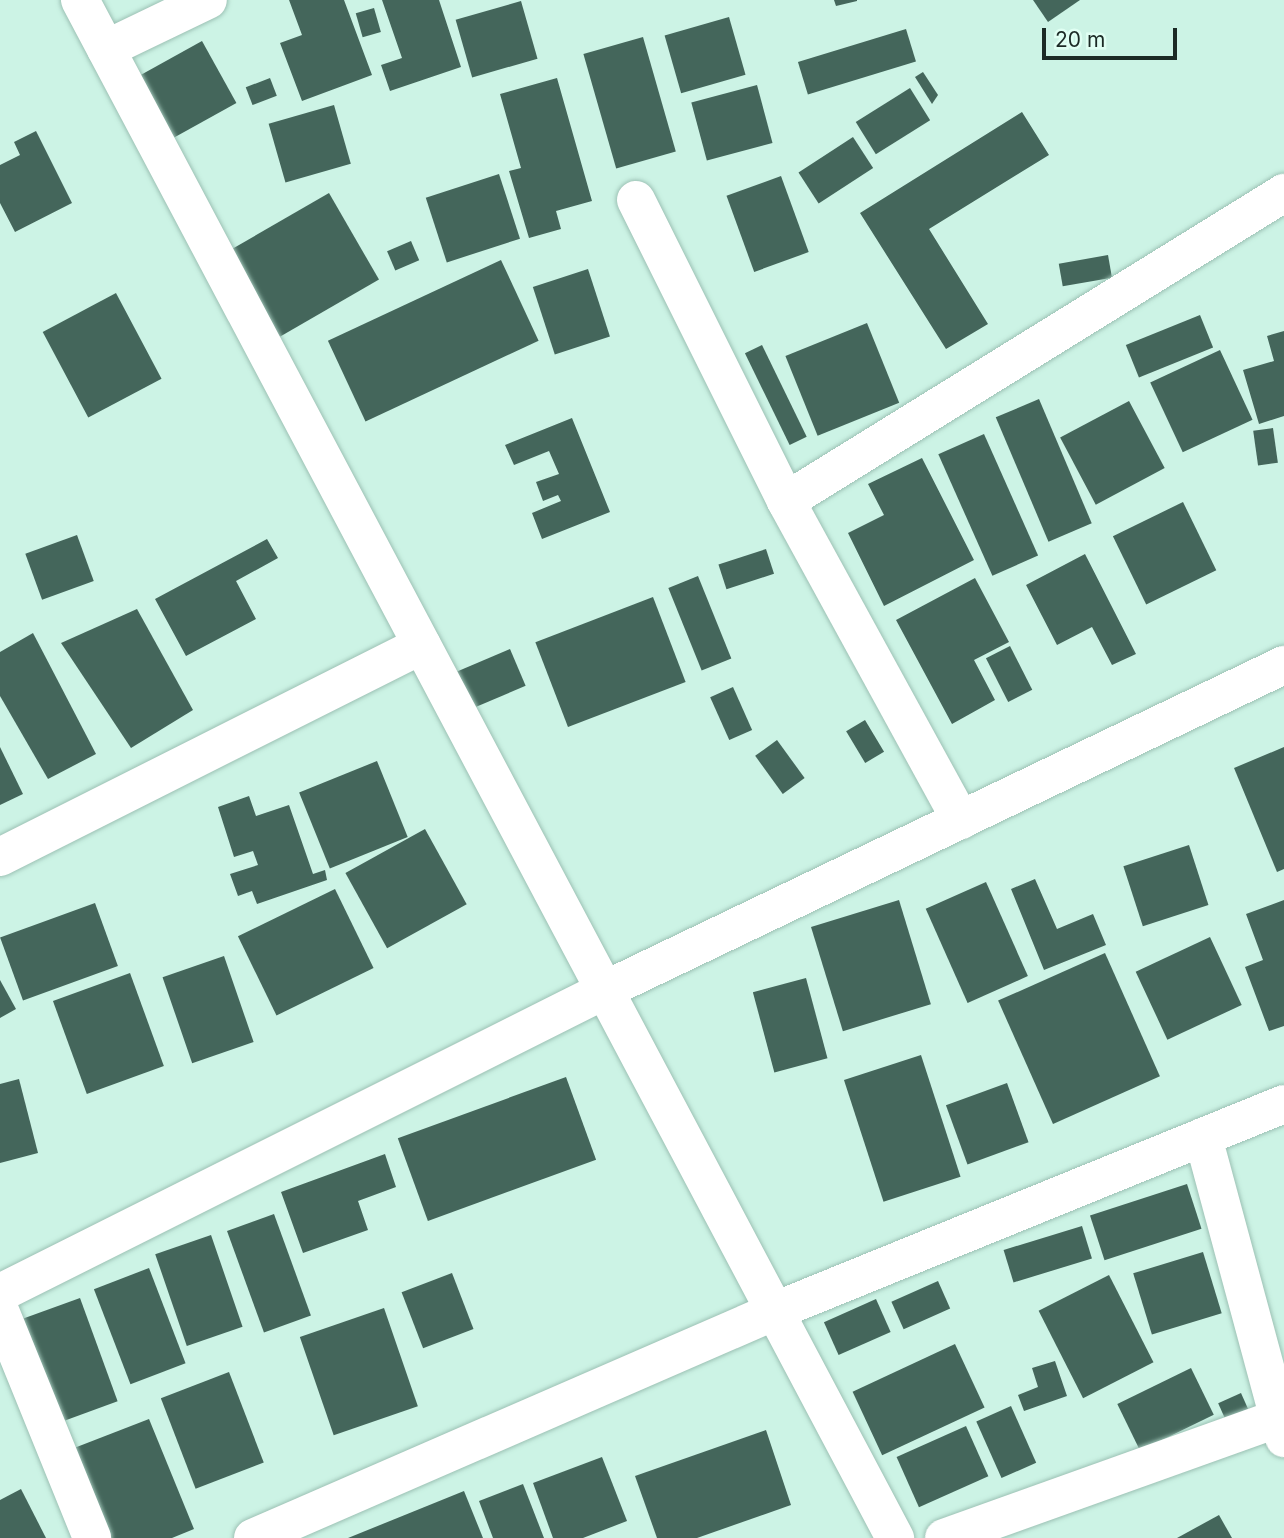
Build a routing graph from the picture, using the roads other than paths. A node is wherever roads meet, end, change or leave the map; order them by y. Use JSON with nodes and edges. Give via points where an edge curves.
{"nodes":[{"id":1,"x":80,"y":0,"type":"edge"},
{"id":2,"x":208,"y":0,"type":"edge"},
{"id":3,"x":106,"y":49,"type":"junction"},
{"id":4,"x":1284,"y":193,"type":"edge"},
{"id":5,"x":636,"y":201,"type":"dead end"},
{"id":6,"x":786,"y":501,"type":"junction"},
{"id":7,"x":422,"y":645,"type":"junction"},
{"id":8,"x":1284,"y":665,"type":"edge"},
{"id":9,"x":961,"y":820,"type":"junction"},
{"id":10,"x":0,"y":857,"type":"edge"},
{"id":11,"x":605,"y":990,"type":"junction"},
{"id":12,"x":1284,"y":1104,"type":"edge"},
{"id":13,"x":1203,"y":1137,"type":"junction"},
{"id":14,"x":0,"y":1293,"type":"edge"},
{"id":15,"x":0,"y":1311,"type":"edge"},
{"id":16,"x":775,"y":1311,"type":"junction"},
{"id":17,"x":1282,"y":1424,"type":"edge"},
{"id":18,"x":92,"y":1538,"type":"edge"},
{"id":19,"x":253,"y":1538,"type":"edge"},
{"id":20,"x":895,"y":1538,"type":"edge"},
{"id":21,"x":944,"y":1538,"type":"edge"}],
"edges":[{"from":1,"to":3,"type":"street"},
{"from":2,"to":3,"type":"street"},
{"from":3,"to":7,"type":"street"},
{"from":4,"to":6,"type":"street"},
{"from":5,"to":6,"type":"street"},
{"from":6,"to":9,"type":"street"},
{"from":7,"to":10,"type":"street"},
{"from":7,"to":11,"type":"street"},
{"from":8,"to":9,"type":"street"},
{"from":9,"to":11,"type":"street"},
{"from":11,"to":14,"type":"street"},
{"from":11,"to":16,"type":"street"},
{"from":12,"to":13,"type":"street"},
{"from":13,"to":16,"type":"street"},
{"from":13,"to":17,"type":"street"},
{"from":15,"to":18,"type":"street"},
{"from":16,"to":19,"type":"street"},
{"from":16,"to":20,"type":"street"},
{"from":17,"to":21,"type":"street"}]}
